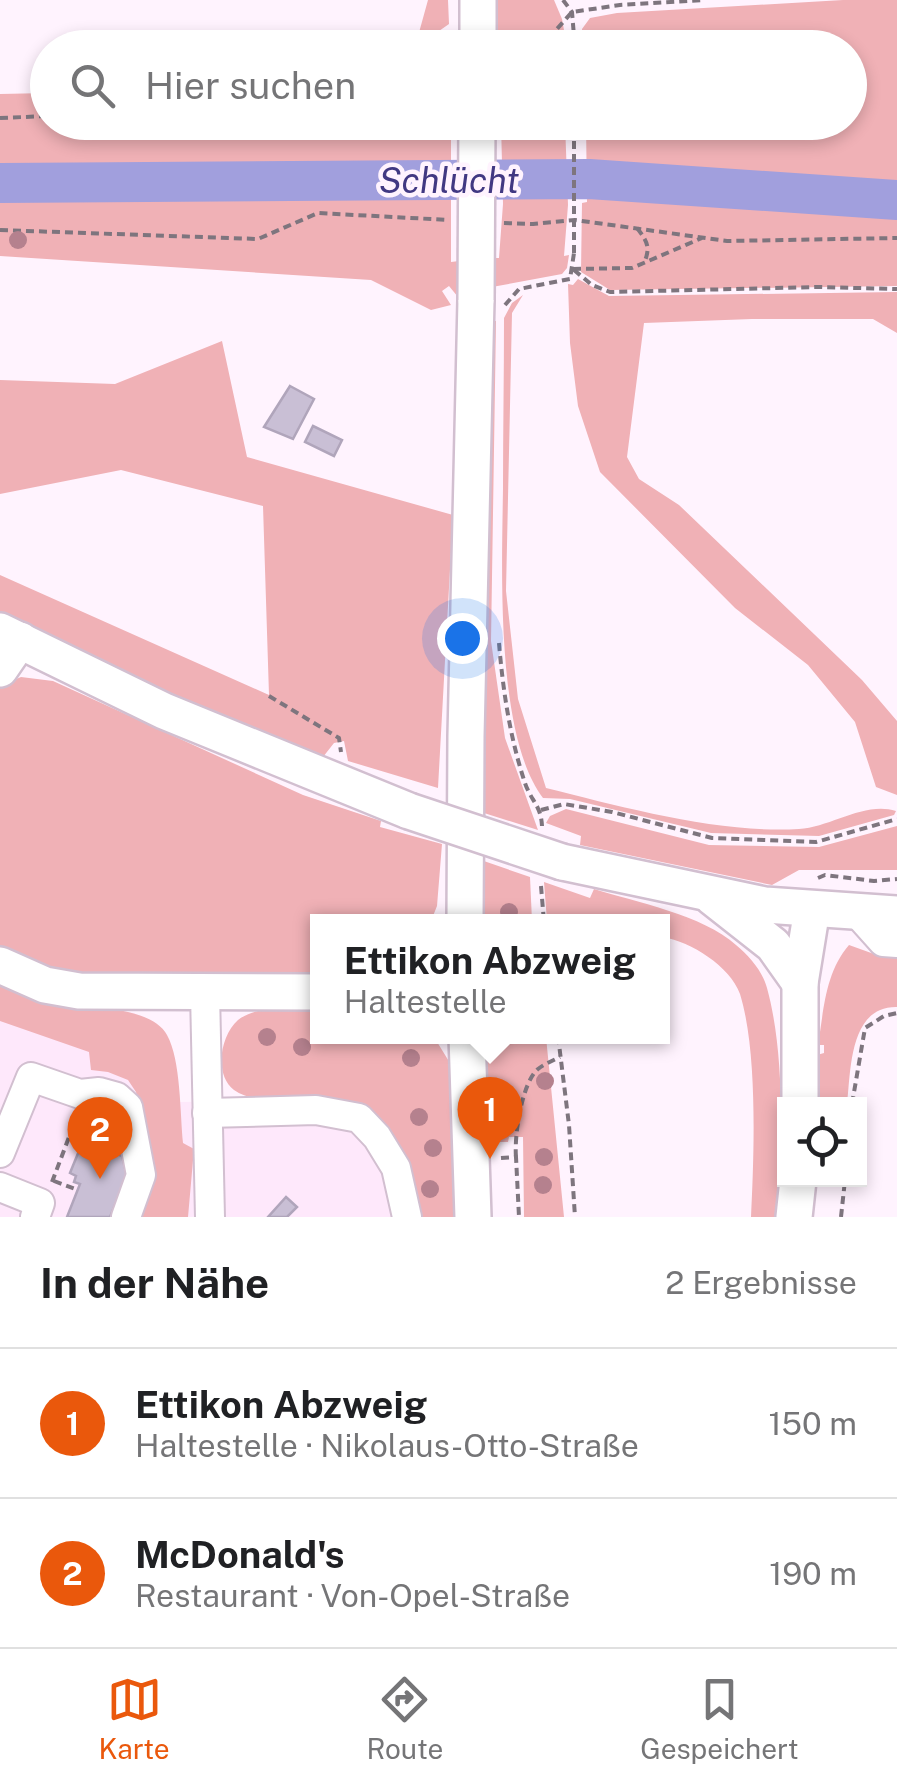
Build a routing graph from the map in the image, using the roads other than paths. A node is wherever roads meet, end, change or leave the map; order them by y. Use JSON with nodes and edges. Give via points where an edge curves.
{"nodes":[{"id":1,"x":478,"y":0,"type":"edge"},
{"id":2,"x":478,"y":30,"type":"edge"},
{"id":3,"x":479,"y":140,"type":"edge"},
{"id":4,"x":6,"y":637,"type":"edge"},
{"id":5,"x":0,"y":669,"type":"edge"},
{"id":6,"x":464,"y":872,"type":"junction"},
{"id":7,"x":709,"y":895,"type":"junction"},
{"id":8,"x":812,"y":909,"type":"junction"},
{"id":9,"x":857,"y":913,"type":"junction"},
{"id":10,"x":446,"y":914,"type":"edge"},
{"id":11,"x":465,"y":914,"type":"edge"},
{"id":12,"x":897,"y":914,"type":"edge"},
{"id":13,"x":897,"y":943,"type":"edge"},
{"id":14,"x":0,"y":965,"type":"edge"},
{"id":15,"x":800,"y":983,"type":"junction"},
{"id":16,"x":310,"y":992,"type":"edge"},
{"id":17,"x":205,"y":993,"type":"junction"},
{"id":18,"x":461,"y":1044,"type":"edge"},
{"id":19,"x":800,"y":1097,"type":"edge"},
{"id":20,"x":207,"y":1113,"type":"junction"},
{"id":21,"x":0,"y":1153,"type":"edge"},
{"id":22,"x":0,"y":1186,"type":"edge"},
{"id":23,"x":797,"y":1187,"type":"edge"},
{"id":24,"x":43,"y":1200,"type":"edge"},
{"id":25,"x":126,"y":1217,"type":"edge"},
{"id":26,"x":210,"y":1217,"type":"edge"},
{"id":27,"x":406,"y":1217,"type":"edge"},
{"id":28,"x":473,"y":1217,"type":"edge"},
{"id":29,"x":794,"y":1217,"type":"edge"}],
"edges":[{"from":1,"to":2,"type":"main road"},
{"from":3,"to":6,"type":"main road","bridge":true,"via":[[487,310]]},
{"from":4,"to":5,"type":"main road"},
{"from":4,"to":7,"type":"main road","bridge":true,"via":[[164,711],[409,811],[562,862]]},
{"from":6,"to":10,"type":"main road"},
{"from":6,"to":11,"type":"main road"},
{"from":7,"to":8,"type":"main road"},
{"from":7,"to":15,"type":"main road","via":[[773,945]]},
{"from":8,"to":9,"type":"main road"},
{"from":8,"to":15,"type":"main road"},
{"from":9,"to":12,"type":"main road"},
{"from":9,"to":13,"type":"street","via":[[883,942]]},
{"from":14,"to":17,"type":"main road","via":[[79,992]]},
{"from":15,"to":19,"type":"main road"},
{"from":16,"to":17,"type":"main road"},
{"from":17,"to":20,"type":"street"},
{"from":18,"to":28,"type":"main road"},
{"from":20,"to":26,"type":"street"},
{"from":20,"to":27,"type":"street","via":[[316,1110],[358,1118],[396,1168]]},
{"from":21,"to":25,"type":"street","via":[[31,1076],[83,1094],[117,1097],[128,1107],[141,1175]]},
{"from":22,"to":24,"type":"street"},
{"from":23,"to":29,"type":"main road"}]}
